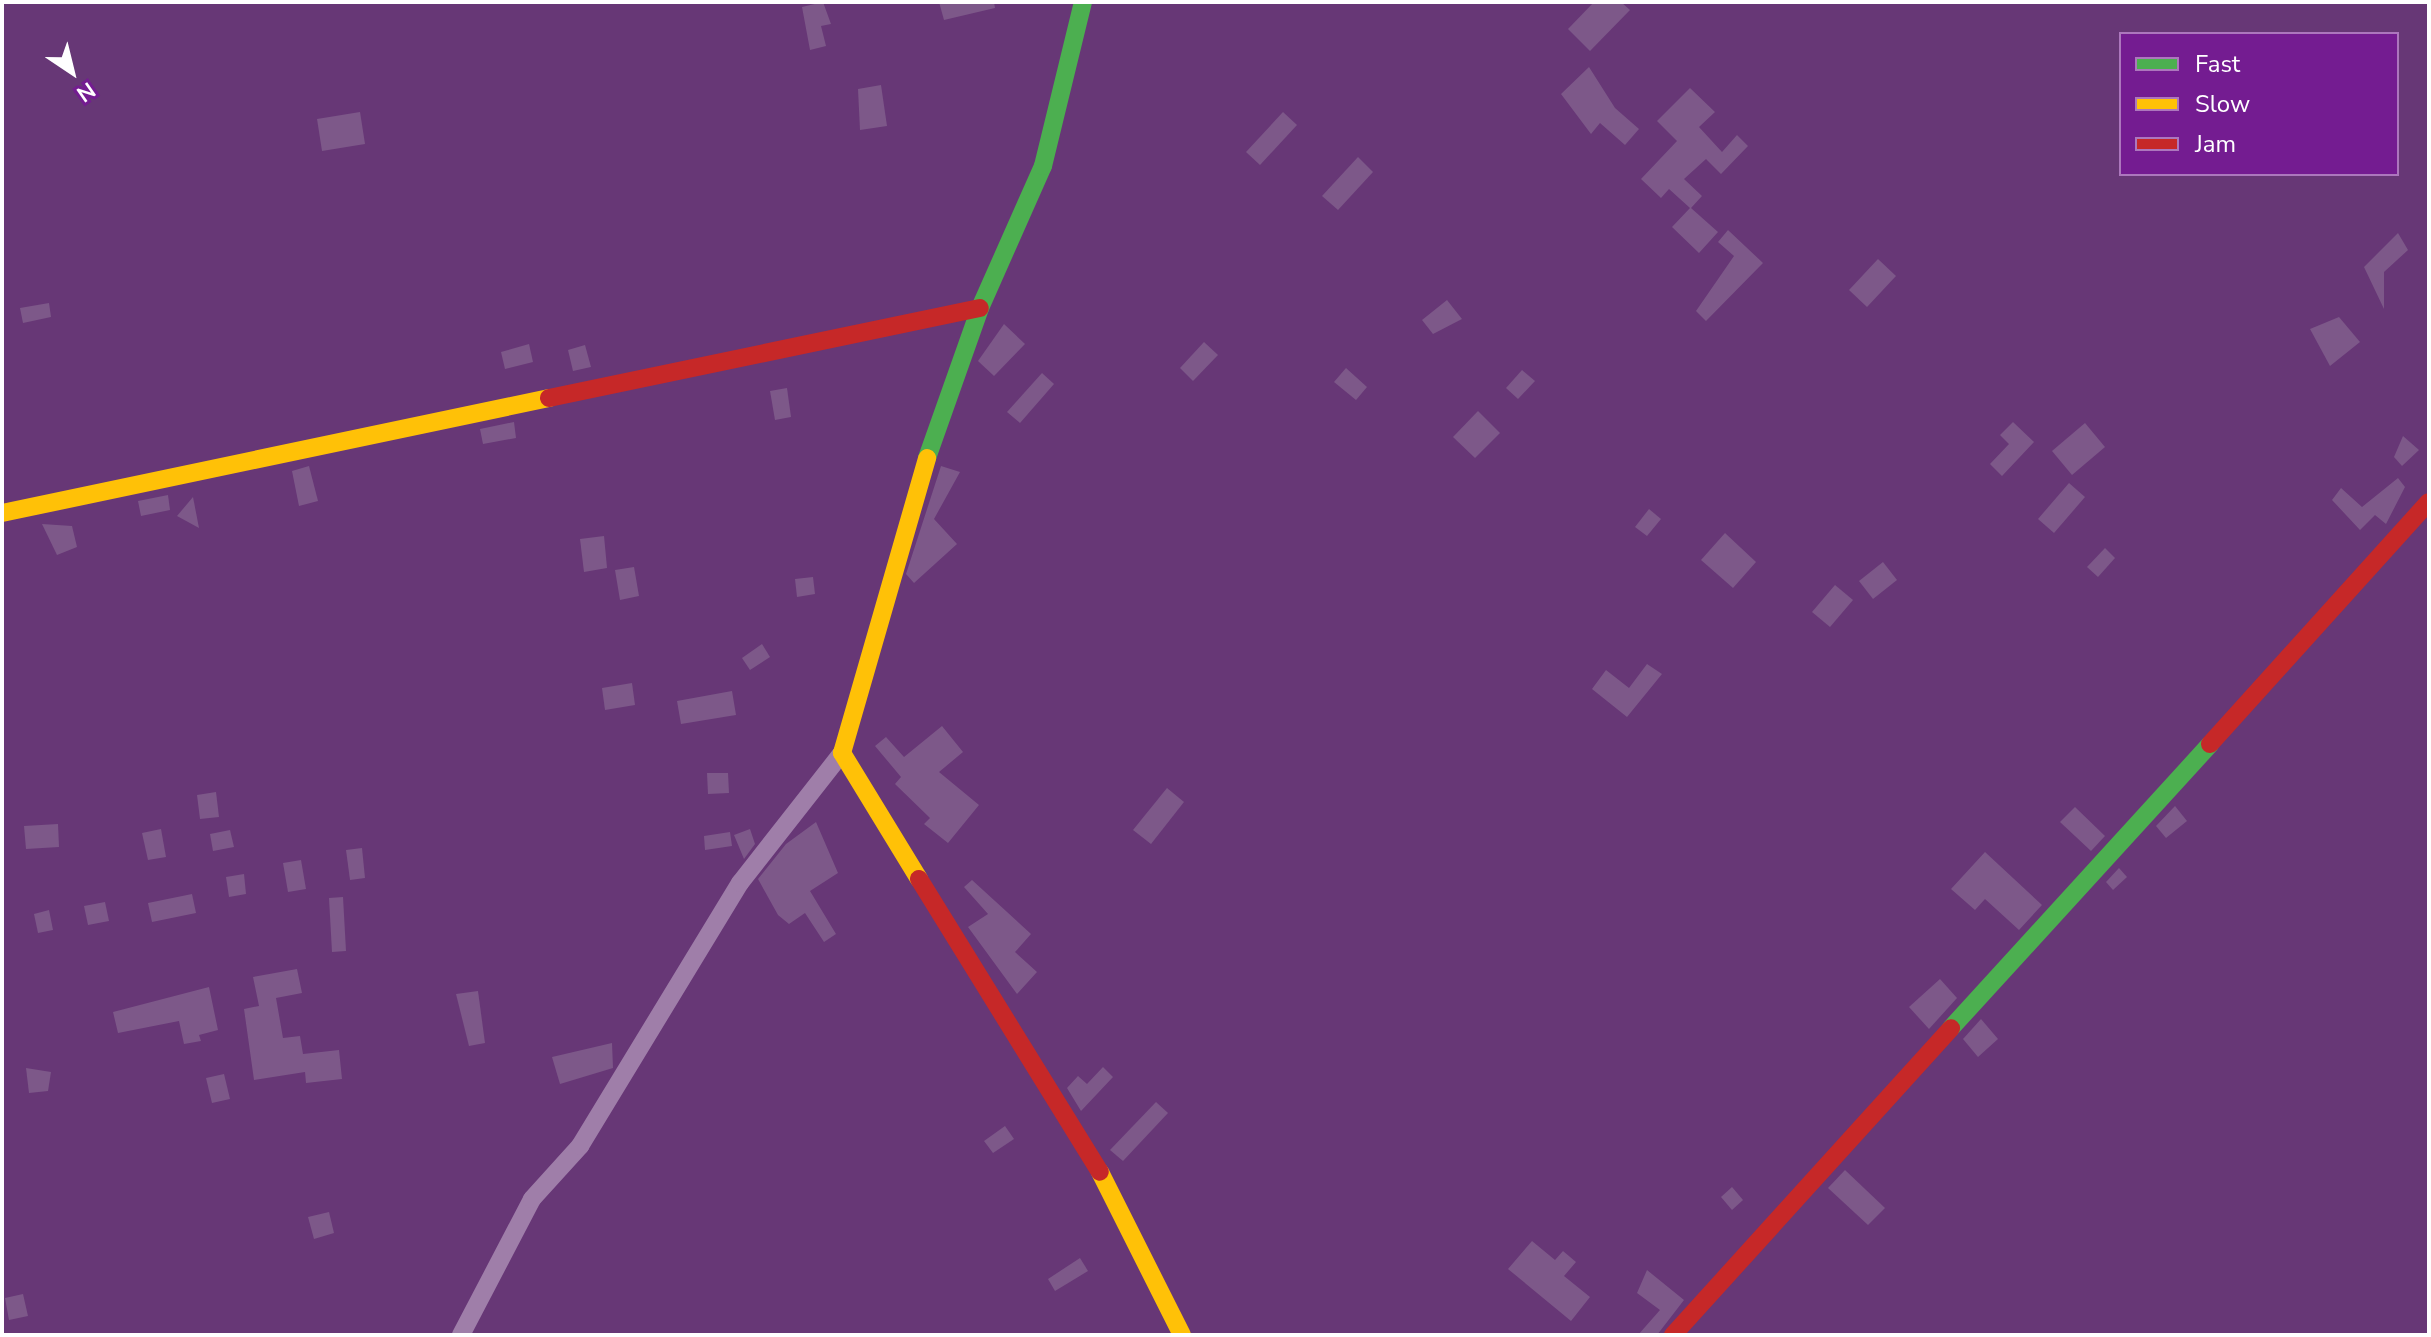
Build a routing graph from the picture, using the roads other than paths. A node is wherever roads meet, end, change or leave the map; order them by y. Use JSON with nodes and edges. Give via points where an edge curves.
{"nodes":[{"id":1,"x":1083,"y":2,"type":"edge"},
{"id":2,"x":980,"y":308,"type":"junction"},
{"id":3,"x":2429,"y":502,"type":"edge"},
{"id":4,"x":2,"y":513,"type":"edge"},
{"id":5,"x":842,"y":753,"type":"junction"},
{"id":6,"x":461,"y":1335,"type":"edge"},
{"id":7,"x":1182,"y":1335,"type":"edge"},
{"id":8,"x":1673,"y":1335,"type":"edge"}],
"edges":[{"from":1,"to":2,"type":"street","via":[[1043,166]]},
{"from":2,"to":4,"type":"street"},
{"from":2,"to":5,"type":"street","via":[[902,529]]},
{"from":3,"to":8,"type":"street","via":[[1773,1216]]},
{"from":5,"to":6,"type":"street","via":[[740,883],[580,1146],[532,1199]]},
{"from":5,"to":7,"type":"street","via":[[1123,1210]]}]}
